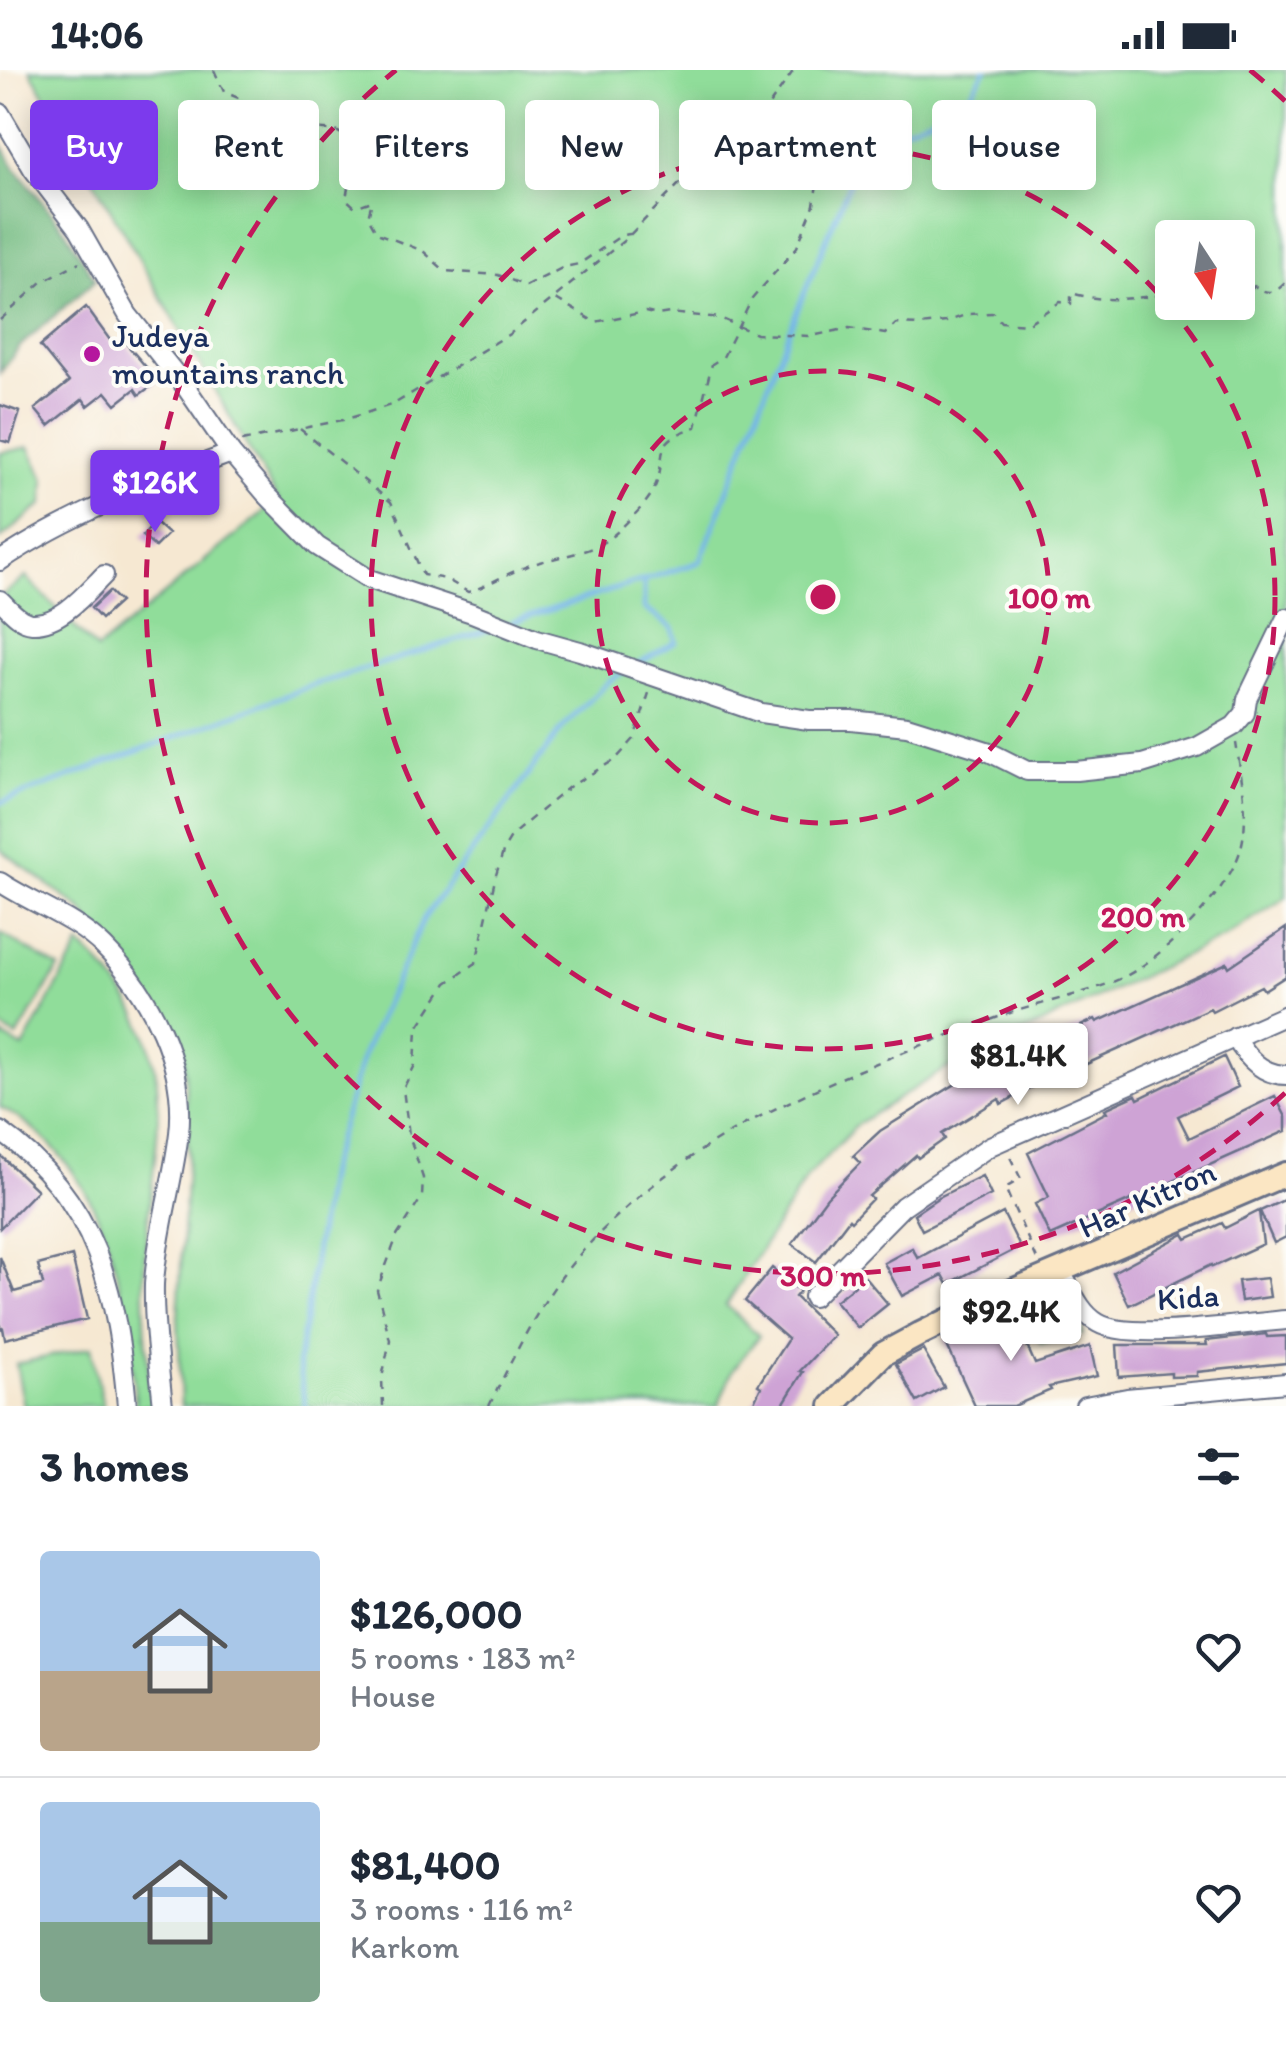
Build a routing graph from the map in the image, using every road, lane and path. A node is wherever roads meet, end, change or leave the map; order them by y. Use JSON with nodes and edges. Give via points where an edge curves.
{"nodes":[{"id":1,"x":214,"y":70,"type":"edge"},
{"id":2,"x":794,"y":70,"type":"edge"},
{"id":3,"x":0,"y":113,"type":"edge"},
{"id":4,"x":816,"y":190,"type":"edge"},
{"id":5,"x":630,"y":234,"type":"junction"},
{"id":6,"x":93,"y":254,"type":"junction"},
{"id":7,"x":1286,"y":282,"type":"edge"},
{"id":8,"x":1255,"y":287,"type":"edge"},
{"id":9,"x":1155,"y":297,"type":"edge"},
{"id":10,"x":554,"y":298,"type":"junction"},
{"id":11,"x":0,"y":320,"type":"edge"},
{"id":12,"x":736,"y":326,"type":"junction"},
{"id":13,"x":300,"y":429,"type":"junction"},
{"id":14,"x":231,"y":453,"type":"junction"},
{"id":15,"x":0,"y":561,"type":"edge"},
{"id":16,"x":104,"y":575,"type":"dead end"},
{"id":17,"x":0,"y":600,"type":"edge"},
{"id":18,"x":1286,"y":618,"type":"edge"},
{"id":19,"x":652,"y":676,"type":"junction"},
{"id":20,"x":1234,"y":726,"type":"junction"},
{"id":21,"x":0,"y":882,"type":"edge"},
{"id":22,"x":1286,"y":1014,"type":"edge"},
{"id":23,"x":1235,"y":1037,"type":"junction"},
{"id":24,"x":1286,"y":1074,"type":"edge"},
{"id":25,"x":0,"y":1132,"type":"edge"},
{"id":26,"x":1002,"y":1141,"type":"junction"},
{"id":27,"x":1286,"y":1174,"type":"edge"},
{"id":28,"x":1054,"y":1276,"type":"junction"},
{"id":29,"x":813,"y":1296,"type":"dead end"},
{"id":30,"x":1286,"y":1320,"type":"edge"},
{"id":31,"x":1286,"y":1383,"type":"edge"},
{"id":32,"x":127,"y":1406,"type":"edge"},
{"id":33,"x":163,"y":1406,"type":"edge"},
{"id":34,"x":382,"y":1406,"type":"edge"},
{"id":35,"x":490,"y":1406,"type":"edge"},
{"id":36,"x":832,"y":1406,"type":"edge"},
{"id":37,"x":1085,"y":1406,"type":"edge"}],
"edges":[{"from":1,"to":5,"type":"path","via":[[224,92],[350,138],[346,200],[355,207],[372,201],[368,218],[377,234],[424,251],[444,271],[498,275],[526,286]]},
{"from":2,"to":5,"type":"path","via":[[722,154],[685,178]]},
{"from":3,"to":6,"type":"street"},
{"from":4,"to":12,"type":"path","via":[[797,247]]},
{"from":5,"to":10,"type":"path"},
{"from":6,"to":11,"type":"path","via":[[42,282]]},
{"from":6,"to":14,"type":"street","via":[[128,316]]},
{"from":7,"to":8,"type":"path","via":[[1276,292]]},
{"from":9,"to":12,"type":"path","via":[[1071,293],[1071,304],[1060,302],[1027,324],[1001,322],[993,313],[968,314],[896,324],[885,334],[849,328],[812,336],[756,334]]},
{"from":10,"to":12,"type":"path","via":[[595,322],[670,312]]},
{"from":10,"to":13,"type":"path","via":[[512,334],[394,404]]},
{"from":12,"to":13,"type":"path","via":[[723,357],[712,364],[696,427],[664,445],[651,495],[616,532],[595,550],[517,570],[468,592],[422,575],[390,502]]},
{"from":13,"to":14,"type":"path","via":[[241,441]]},
{"from":14,"to":15,"type":"street","via":[[82,515]]},
{"from":14,"to":19,"type":"street","via":[[318,546],[369,579]]},
{"from":16,"to":17,"type":"street","via":[[47,620],[19,618]]},
{"from":18,"to":20,"type":"street","via":[[1246,713]]},
{"from":19,"to":20,"type":"street","via":[[761,714],[907,726],[1027,771],[1142,764],[1197,747]]},
{"from":19,"to":34,"type":"path","via":[[634,739],[513,834],[496,875],[476,963],[446,984],[417,1029],[415,1065],[403,1089],[422,1197],[397,1236],[377,1290],[390,1340]]},
{"from":20,"to":35,"type":"path","via":[[1243,788],[1241,848],[1234,868],[1176,938],[1126,976],[810,1090],[728,1134],[652,1187],[566,1273]]},
{"from":21,"to":33,"type":"street","via":[[101,944],[136,985],[177,1079],[180,1128],[154,1286]]},
{"from":22,"to":23,"type":"street"},
{"from":23,"to":24,"type":"street","via":[[1260,1067]]},
{"from":23,"to":26,"type":"street"},
{"from":25,"to":32,"type":"street","via":[[65,1192],[84,1222],[114,1307]]},
{"from":26,"to":28,"type":"path","via":[[1021,1179],[1004,1188]]},
{"from":26,"to":29,"type":"street","via":[[902,1206]]},
{"from":27,"to":28,"type":"street","name":"Har Kitron"},
{"from":28,"to":30,"type":"street","name":"Kida","via":[[1102,1326],[1160,1330]]},
{"from":28,"to":36,"type":"street","name":"Har Kitron","via":[[883,1354]]},
{"from":31,"to":37,"type":"street"}]}
